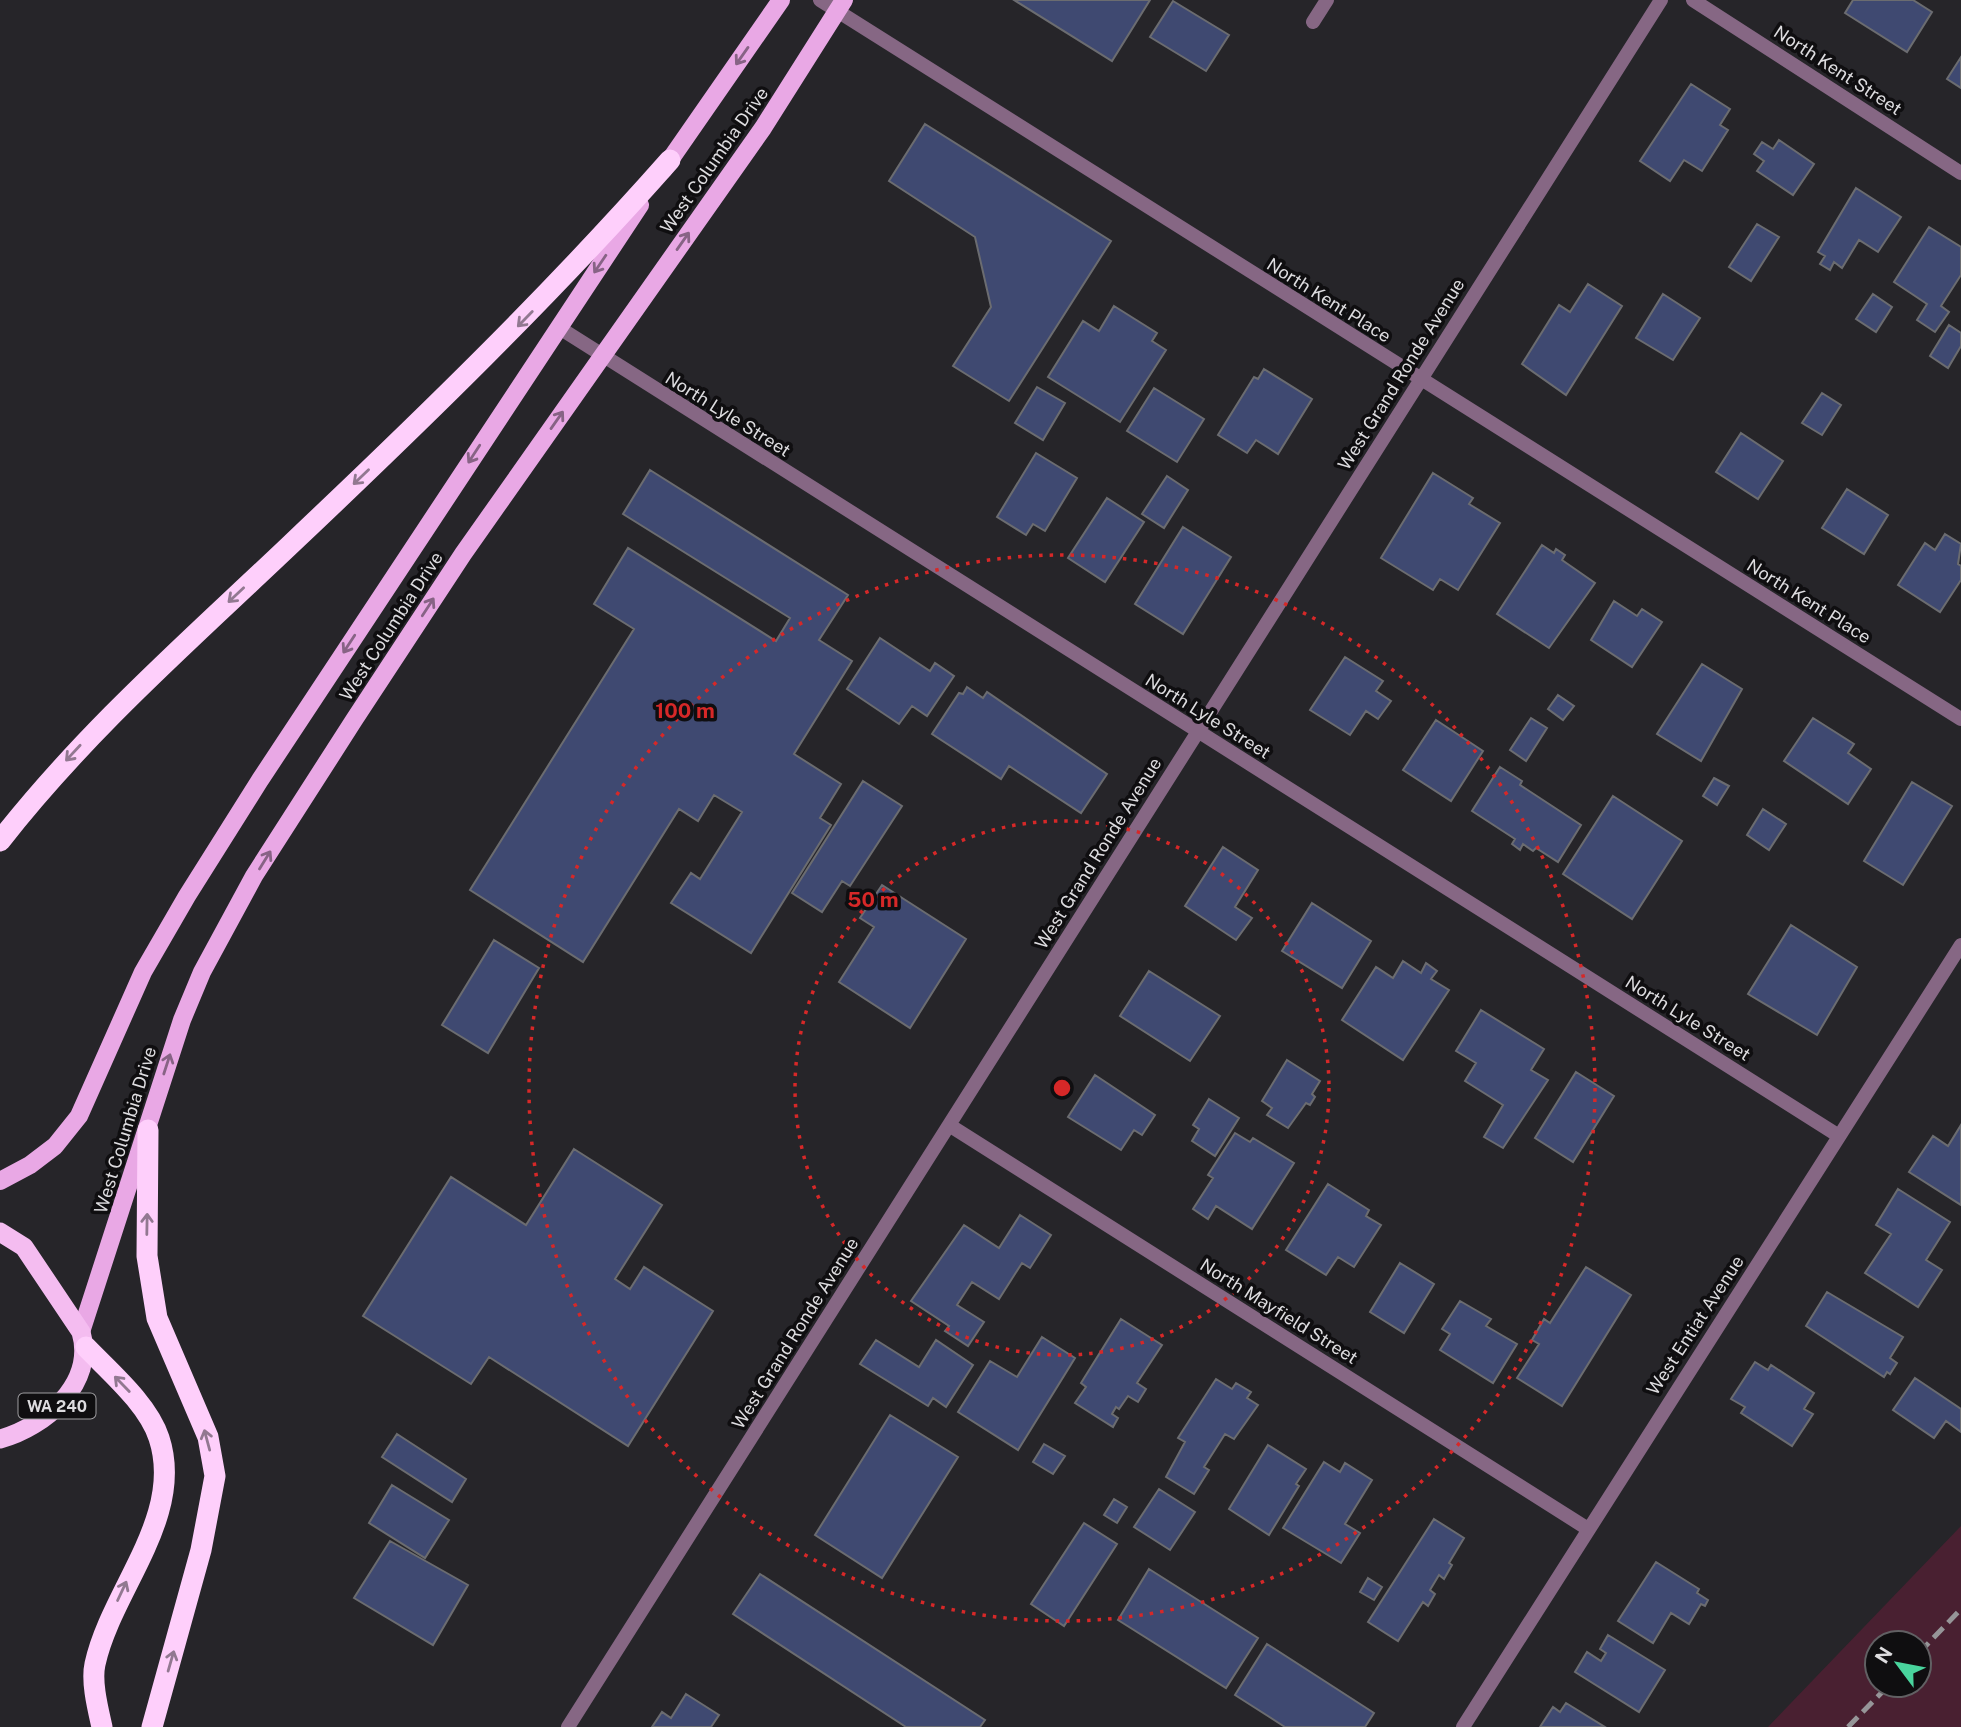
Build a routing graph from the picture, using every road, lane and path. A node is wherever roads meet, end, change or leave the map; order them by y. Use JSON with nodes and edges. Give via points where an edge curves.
{"nodes":[{"id":1,"x":781,"y":0,"type":"edge"},
{"id":2,"x":820,"y":0,"type":"edge"},
{"id":3,"x":1327,"y":0,"type":"edge"},
{"id":4,"x":1661,"y":0,"type":"edge"},
{"id":5,"x":1693,"y":0,"type":"edge"},
{"id":6,"x":841,"y":6,"type":"edge"},
{"id":7,"x":1313,"y":22,"type":"dead end"},
{"id":8,"x":670,"y":160,"type":"junction"},
{"id":9,"x":1961,"y":173,"type":"edge"},
{"id":10,"x":558,"y":327,"type":"junction"},
{"id":11,"x":601,"y":357,"type":"junction"},
{"id":12,"x":1420,"y":380,"type":"junction"},
{"id":13,"x":1961,"y":719,"type":"edge"},
{"id":14,"x":1197,"y":732,"type":"junction"},
{"id":15,"x":0,"y":841,"type":"edge"},
{"id":16,"x":1961,"y":945,"type":"edge"},
{"id":17,"x":949,"y":1125,"type":"junction"},
{"id":18,"x":148,"y":1130,"type":"junction"},
{"id":19,"x":1839,"y":1136,"type":"junction"},
{"id":20,"x":0,"y":1181,"type":"edge"},
{"id":21,"x":0,"y":1232,"type":"edge"},
{"id":22,"x":84,"y":1339,"type":"junction"},
{"id":23,"x":0,"y":1438,"type":"edge"},
{"id":24,"x":1588,"y":1529,"type":"junction"},
{"id":25,"x":102,"y":1727,"type":"edge"},
{"id":26,"x":152,"y":1727,"type":"edge"},
{"id":27,"x":568,"y":1727,"type":"edge"},
{"id":28,"x":1463,"y":1727,"type":"edge"}],
"edges":[{"from":1,"to":8,"type":"main road","name":"West Columbia Drive","one_way":true},
{"from":2,"to":6,"type":"street","name":"North Kent Place"},
{"from":3,"to":7,"type":"street"},
{"from":4,"to":12,"type":"street","name":"West Grand Ronde Avenue"},
{"from":5,"to":9,"type":"street","name":"North Kent Street"},
{"from":11,"to":6,"type":"main road","name":"West Columbia Drive","one_way":true,"via":[[763,128]]},
{"from":6,"to":12,"type":"street","name":"North Kent Place"},
{"from":8,"to":10,"type":"main road","name":"West Columbia Drive","one_way":true},
{"from":8,"to":15,"type":"highway","one_way":true,"via":[[510,334],[100,725]]},
{"from":10,"to":11,"type":"street","name":"North Lyle Street"},
{"from":10,"to":20,"type":"main road","name":"West Columbia Drive","one_way":true,"via":[[187,896],[137,984],[79,1116],[55,1146]]},
{"from":11,"to":14,"type":"street","name":"North Lyle Street"},
{"from":18,"to":11,"type":"main road","name":"West Columbia Drive","one_way":true,"via":[[166,1064],[197,984],[254,876],[425,611]]},
{"from":12,"to":13,"type":"street","name":"North Kent Place"},
{"from":12,"to":14,"type":"street","name":"West Grand Ronde Avenue"},
{"from":14,"to":17,"type":"street","name":"West Grand Ronde Avenue"},
{"from":14,"to":19,"type":"street","name":"North Lyle Street"},
{"from":16,"to":19,"type":"street","name":"West Entiat Avenue"},
{"from":17,"to":24,"type":"street","name":"North Mayfield Street"},
{"from":17,"to":27,"type":"street","name":"West Grand Ronde Avenue"},
{"from":18,"to":22,"type":"main road","name":"West Columbia Drive"},
{"from":26,"to":18,"type":"highway","one_way":true,"via":[[201,1550],[215,1476],[208,1437],[157,1318],[147,1256]]},
{"from":19,"to":24,"type":"street","name":"West Entiat Avenue"},
{"from":21,"to":22,"type":"highway","via":[[24,1247]]},
{"from":22,"to":23,"type":"highway","number":"WA 240","via":[[79,1376],[58,1406],[40,1423]]},
{"from":25,"to":22,"type":"highway","one_way":true,"via":[[94,1666],[108,1621],[151,1530],[164,1489],[163,1461],[159,1436],[133,1395]]},
{"from":24,"to":28,"type":"street","name":"West Entiat Avenue"}]}
